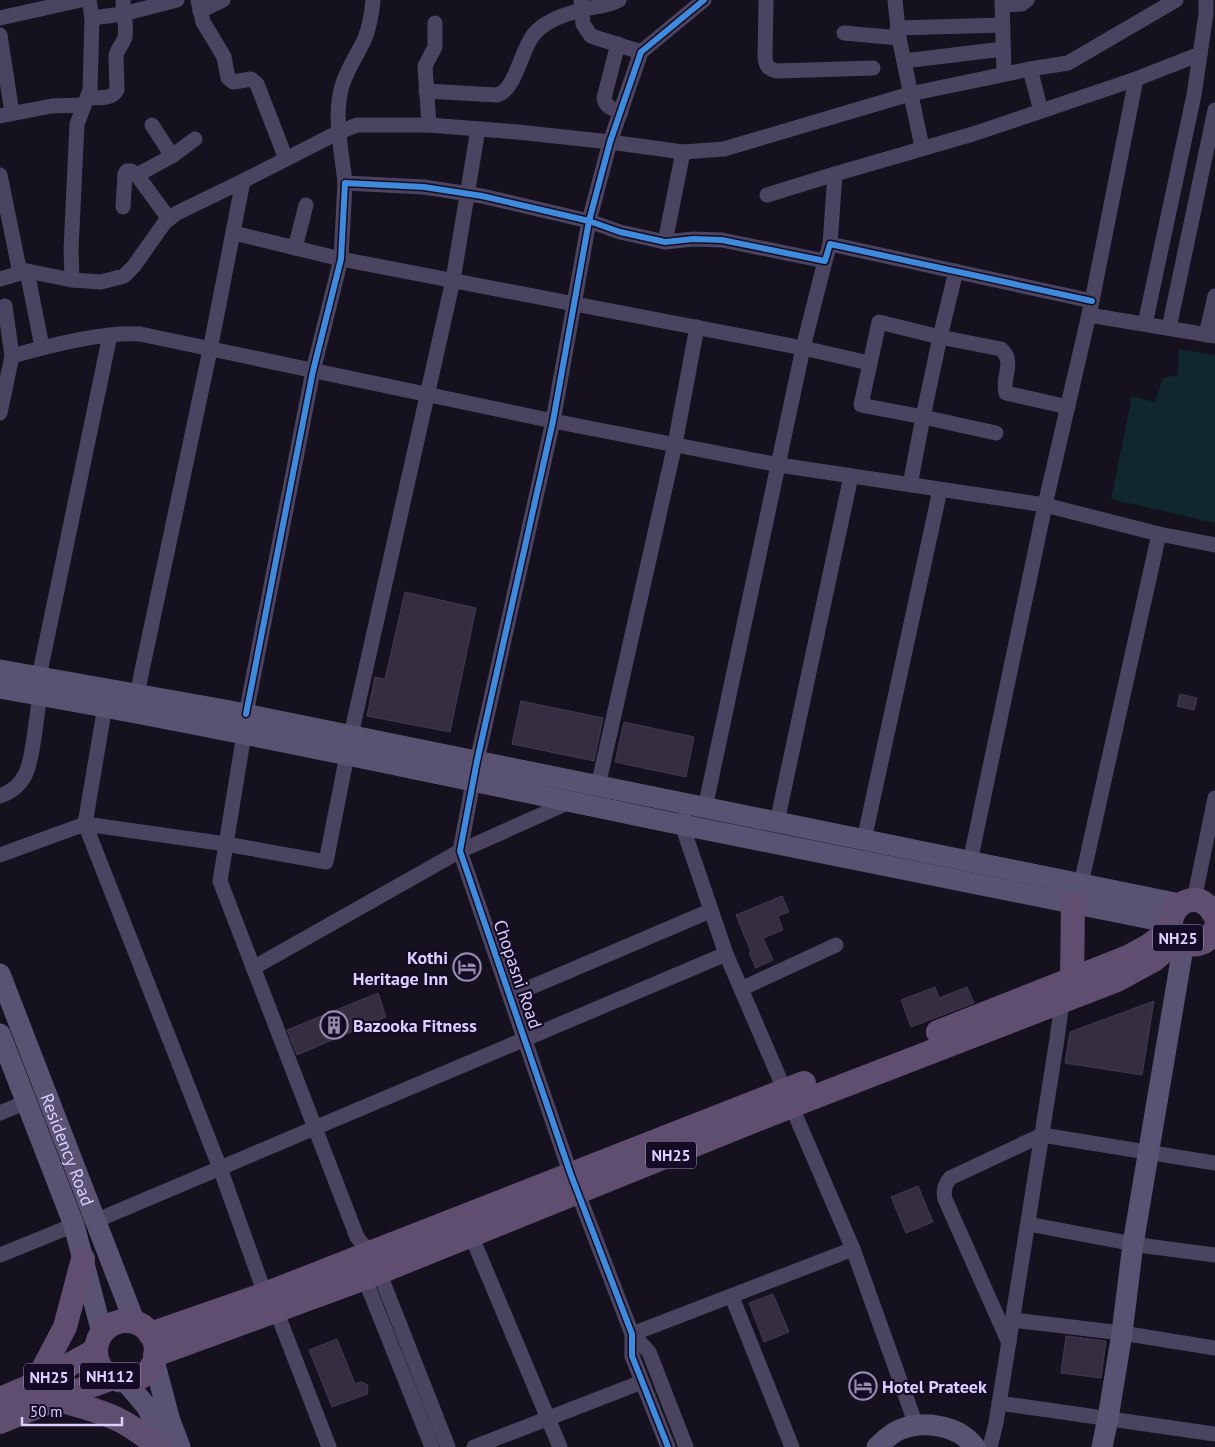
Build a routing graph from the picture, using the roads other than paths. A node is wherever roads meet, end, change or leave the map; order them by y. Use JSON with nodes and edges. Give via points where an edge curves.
{"nodes":[{"id":1,"x":81,"y":0,"type":"edge"},
{"id":2,"x":89,"y":0,"type":"edge"},
{"id":3,"x":177,"y":0,"type":"edge"},
{"id":4,"x":223,"y":0,"type":"edge"},
{"id":5,"x":373,"y":0,"type":"edge"},
{"id":6,"x":619,"y":0,"type":"edge"},
{"id":7,"x":704,"y":0,"type":"edge"},
{"id":8,"x":766,"y":0,"type":"edge"},
{"id":9,"x":896,"y":0,"type":"edge"},
{"id":10,"x":1026,"y":0,"type":"edge"},
{"id":11,"x":1176,"y":0,"type":"edge"},
{"id":12,"x":1206,"y":0,"type":"edge"},
{"id":13,"x":1002,"y":2,"type":"edge"},
{"id":14,"x":199,"y":5,"type":"edge"},
{"id":15,"x":582,"y":5,"type":"edge"},
{"id":16,"x":123,"y":7,"type":"edge"},
{"id":17,"x":0,"y":18,"type":"edge"},
{"id":18,"x":92,"y":18,"type":"junction"},
{"id":19,"x":435,"y":23,"type":"dead end"},
{"id":20,"x":1003,"y":25,"type":"junction"},
{"id":21,"x":844,"y":33,"type":"dead end"},
{"id":22,"x":898,"y":33,"type":"junction"},
{"id":23,"x":0,"y":35,"type":"edge"},
{"id":24,"x":618,"y":44,"type":"junction"},
{"id":25,"x":1004,"y":48,"type":"junction"},
{"id":26,"x":641,"y":52,"type":"junction"},
{"id":27,"x":1200,"y":54,"type":"junction"},
{"id":28,"x":904,"y":61,"type":"junction"},
{"id":29,"x":873,"y":68,"type":"dead end"},
{"id":30,"x":1030,"y":69,"type":"junction"},
{"id":31,"x":1004,"y":74,"type":"junction"},
{"id":32,"x":1136,"y":79,"type":"junction"},
{"id":33,"x":426,"y":91,"type":"junction"},
{"id":34,"x":910,"y":94,"type":"junction"},
{"id":35,"x":86,"y":101,"type":"junction"},
{"id":36,"x":1215,"y":110,"type":"edge"},
{"id":37,"x":1040,"y":111,"type":"junction"},
{"id":38,"x":620,"y":112,"type":"junction"},
{"id":39,"x":6,"y":114,"type":"edge"},
{"id":40,"x":152,"y":125,"type":"dead end"},
{"id":41,"x":429,"y":125,"type":"junction"},
{"id":42,"x":478,"y":129,"type":"junction"},
{"id":43,"x":339,"y":132,"type":"junction"},
{"id":44,"x":194,"y":139,"type":"dead end"},
{"id":45,"x":610,"y":142,"type":"junction"},
{"id":46,"x":922,"y":147,"type":"junction"},
{"id":47,"x":683,"y":152,"type":"junction"},
{"id":48,"x":172,"y":156,"type":"junction"},
{"id":49,"x":286,"y":159,"type":"junction"},
{"id":50,"x":835,"y":174,"type":"junction"},
{"id":51,"x":0,"y":175,"type":"edge"},
{"id":52,"x":138,"y":175,"type":"junction"},
{"id":53,"x":244,"y":182,"type":"junction"},
{"id":54,"x":345,"y":183,"type":"junction"},
{"id":55,"x":468,"y":194,"type":"junction"},
{"id":56,"x":767,"y":195,"type":"dead end"},
{"id":57,"x":306,"y":205,"type":"dead end"},
{"id":58,"x":123,"y":207,"type":"dead end"},
{"id":59,"x":169,"y":219,"type":"junction"},
{"id":60,"x":589,"y":221,"type":"junction"},
{"id":61,"x":234,"y":233,"type":"junction"},
{"id":62,"x":665,"y":242,"type":"junction"},
{"id":63,"x":830,"y":244,"type":"junction"},
{"id":64,"x":295,"y":248,"type":"junction"},
{"id":65,"x":341,"y":259,"type":"junction"},
{"id":66,"x":825,"y":261,"type":"junction"},
{"id":67,"x":956,"y":271,"type":"junction"},
{"id":68,"x":23,"y":272,"type":"junction"},
{"id":69,"x":0,"y":279,"type":"edge"},
{"id":70,"x":72,"y":280,"type":"junction"},
{"id":71,"x":452,"y":280,"type":"junction"},
{"id":72,"x":1215,"y":296,"type":"edge"},
{"id":73,"x":574,"y":304,"type":"junction"},
{"id":74,"x":5,"y":306,"type":"dead end"},
{"id":75,"x":1091,"y":308,"type":"junction"},
{"id":76,"x":1145,"y":324,"type":"junction"},
{"id":77,"x":697,"y":327,"type":"junction"},
{"id":78,"x":1169,"y":328,"type":"junction"},
{"id":79,"x":110,"y":335,"type":"junction"},
{"id":80,"x":1211,"y":336,"type":"edge"},
{"id":81,"x":940,"y":337,"type":"junction"},
{"id":82,"x":42,"y":347,"type":"junction"},
{"id":83,"x":803,"y":348,"type":"junction"},
{"id":84,"x":210,"y":350,"type":"junction"},
{"id":85,"x":12,"y":356,"type":"junction"},
{"id":86,"x":869,"y":363,"type":"junction"},
{"id":87,"x":313,"y":371,"type":"junction"},
{"id":88,"x":426,"y":394,"type":"junction"},
{"id":89,"x":1068,"y":407,"type":"junction"},
{"id":90,"x":0,"y":413,"type":"edge"},
{"id":91,"x":923,"y":417,"type":"junction"},
{"id":92,"x":553,"y":421,"type":"junction"},
{"id":93,"x":996,"y":433,"type":"dead end"},
{"id":94,"x":675,"y":444,"type":"junction"},
{"id":95,"x":778,"y":464,"type":"junction"},
{"id":96,"x":851,"y":476,"type":"junction"},
{"id":97,"x":910,"y":485,"type":"junction"},
{"id":98,"x":940,"y":490,"type":"junction"},
{"id":99,"x":1045,"y":505,"type":"junction"},
{"id":100,"x":1159,"y":534,"type":"junction"},
{"id":101,"x":1215,"y":545,"type":"edge"},
{"id":102,"x":0,"y":670,"type":"edge"},
{"id":103,"x":40,"y":686,"type":"junction"},
{"id":104,"x":0,"y":688,"type":"edge"},
{"id":105,"x":137,"y":694,"type":"junction"},
{"id":106,"x":105,"y":706,"type":"junction"},
{"id":107,"x":245,"y":724,"type":"junction"},
{"id":108,"x":349,"y":745,"type":"junction"},
{"id":109,"x":474,"y":771,"type":"junction"},
{"id":110,"x":598,"y":786,"type":"junction"},
{"id":111,"x":0,"y":796,"type":"edge"},
{"id":112,"x":1215,"y":798,"type":"edge"},
{"id":113,"x":572,"y":801,"type":"junction"},
{"id":114,"x":696,"y":806,"type":"junction"},
{"id":115,"x":777,"y":822,"type":"junction"},
{"id":116,"x":85,"y":824,"type":"junction"},
{"id":117,"x":682,"y":825,"type":"junction"},
{"id":118,"x":864,"y":840,"type":"junction"},
{"id":119,"x":226,"y":844,"type":"junction"},
{"id":120,"x":460,"y":851,"type":"junction"},
{"id":121,"x":0,"y":855,"type":"edge"},
{"id":122,"x":970,"y":862,"type":"junction"},
{"id":123,"x":1077,"y":894,"type":"junction"},
{"id":124,"x":710,"y":911,"type":"junction"},
{"id":125,"x":1197,"y":922,"type":"edge"},
{"id":126,"x":836,"y":945,"type":"dead end"},
{"id":127,"x":726,"y":954,"type":"junction"},
{"id":128,"x":253,"y":968,"type":"junction"},
{"id":129,"x":0,"y":974,"type":"edge"},
{"id":130,"x":1072,"y":980,"type":"junction"},
{"id":131,"x":741,"y":989,"type":"junction"},
{"id":132,"x":510,"y":996,"type":"junction"},
{"id":133,"x":1062,"y":1002,"type":"junction"},
{"id":134,"x":525,"y":1040,"type":"junction"},
{"id":135,"x":2,"y":1047,"type":"edge"},
{"id":136,"x":787,"y":1099,"type":"junction"},
{"id":137,"x":26,"y":1102,"type":"junction"},
{"id":138,"x":0,"y":1113,"type":"edge"},
{"id":139,"x":314,"y":1127,"type":"junction"},
{"id":140,"x":1042,"y":1136,"type":"junction"},
{"id":141,"x":1148,"y":1153,"type":"junction"},
{"id":142,"x":1215,"y":1163,"type":"edge"},
{"id":143,"x":220,"y":1168,"type":"junction"},
{"id":144,"x":575,"y":1183,"type":"junction"},
{"id":145,"x":95,"y":1220,"type":"junction"},
{"id":146,"x":1028,"y":1224,"type":"junction"},
{"id":147,"x":74,"y":1225,"type":"junction"},
{"id":148,"x":471,"y":1234,"type":"junction"},
{"id":149,"x":1133,"y":1244,"type":"junction"},
{"id":150,"x":853,"y":1250,"type":"junction"},
{"id":151,"x":0,"y":1255,"type":"edge"},
{"id":152,"x":1215,"y":1255,"type":"edge"},
{"id":153,"x":83,"y":1259,"type":"junction"},
{"id":154,"x":366,"y":1260,"type":"junction"},
{"id":155,"x":732,"y":1297,"type":"junction"},
{"id":156,"x":271,"y":1302,"type":"junction"},
{"id":157,"x":1013,"y":1320,"type":"junction"},
{"id":158,"x":1122,"y":1333,"type":"junction"},
{"id":159,"x":632,"y":1334,"type":"junction"},
{"id":160,"x":99,"y":1342,"type":"junction"},
{"id":161,"x":149,"y":1343,"type":"junction"},
{"id":162,"x":1009,"y":1343,"type":"junction"},
{"id":163,"x":1215,"y":1348,"type":"edge"},
{"id":164,"x":119,"y":1379,"type":"junction"},
{"id":165,"x":642,"y":1382,"type":"junction"},
{"id":166,"x":35,"y":1384,"type":"junction"},
{"id":167,"x":0,"y":1399,"type":"edge"},
{"id":168,"x":56,"y":1399,"type":"junction"},
{"id":169,"x":999,"y":1403,"type":"junction"},
{"id":170,"x":549,"y":1418,"type":"junction"},
{"id":171,"x":1108,"y":1418,"type":"junction"},
{"id":172,"x":0,"y":1422,"type":"edge"},
{"id":173,"x":916,"y":1425,"type":"junction"},
{"id":174,"x":1214,"y":1436,"type":"edge"},
{"id":175,"x":159,"y":1447,"type":"edge"},
{"id":176,"x":165,"y":1447,"type":"edge"},
{"id":177,"x":180,"y":1447,"type":"edge"},
{"id":178,"x":329,"y":1447,"type":"edge"},
{"id":179,"x":432,"y":1447,"type":"edge"},
{"id":180,"x":448,"y":1447,"type":"edge"},
{"id":181,"x":474,"y":1447,"type":"edge"},
{"id":182,"x":560,"y":1447,"type":"edge"},
{"id":183,"x":668,"y":1447,"type":"edge"},
{"id":184,"x":686,"y":1447,"type":"edge"},
{"id":185,"x":792,"y":1447,"type":"edge"},
{"id":186,"x":877,"y":1447,"type":"edge"},
{"id":187,"x":975,"y":1447,"type":"edge"},
{"id":188,"x":990,"y":1447,"type":"edge"},
{"id":189,"x":1102,"y":1447,"type":"edge"}],
"edges":[{"from":1,"to":17,"type":"street"},
{"from":2,"to":18,"type":"street"},
{"from":3,"to":16,"type":"street"},
{"from":4,"to":14,"type":"street"},
{"from":5,"to":43,"type":"street","via":[[372,19],[365,39],[341,88]]},
{"from":6,"to":15,"type":"street","via":[[605,6]]},
{"from":7,"to":26,"type":"street"},
{"from":8,"to":29,"type":"street","via":[[765,58],[770,69]]},
{"from":9,"to":22,"type":"street"},
{"from":10,"to":13,"type":"street","via":[[1022,4]]},
{"from":11,"to":30,"type":"street","via":[[1068,63]]},
{"from":12,"to":27,"type":"street"},
{"from":13,"to":20,"type":"street"},
{"from":14,"to":49,"type":"street","via":[[205,27],[224,57],[228,78],[233,82],[251,79],[257,84]]},
{"from":15,"to":24,"type":"street","via":[[583,24],[591,36]]},
{"from":15,"to":33,"type":"street","via":[[539,28],[502,94]]},
{"from":16,"to":18,"type":"street"},
{"from":16,"to":35,"type":"street","via":[[125,34],[116,56],[118,90],[110,97]]},
{"from":18,"to":35,"type":"street","via":[[90,90]]},
{"from":19,"to":33,"type":"street","via":[[435,47],[425,66]]},
{"from":20,"to":22,"type":"street"},
{"from":20,"to":25,"type":"street"},
{"from":21,"to":22,"type":"street"},
{"from":22,"to":28,"type":"street"},
{"from":23,"to":39,"type":"street"},
{"from":24,"to":26,"type":"street"},
{"from":24,"to":38,"type":"street","via":[[604,103]]},
{"from":25,"to":28,"type":"street"},
{"from":25,"to":31,"type":"street"},
{"from":26,"to":38,"type":"street","name":"Chopasni Road"},
{"from":27,"to":32,"type":"street"},
{"from":27,"to":76,"type":"street"},
{"from":28,"to":34,"type":"street"},
{"from":30,"to":31,"type":"street"},
{"from":30,"to":37,"type":"street"},
{"from":31,"to":34,"type":"street"},
{"from":32,"to":37,"type":"street"},
{"from":32,"to":75,"type":"street"},
{"from":33,"to":41,"type":"street"},
{"from":34,"to":46,"type":"street"},
{"from":34,"to":47,"type":"street","via":[[738,146]]},
{"from":35,"to":39,"type":"street"},
{"from":35,"to":70,"type":"street","via":[[78,124],[74,164]]},
{"from":36,"to":78,"type":"street"},
{"from":37,"to":46,"type":"street"},
{"from":38,"to":45,"type":"street","name":"Chopasni Road"},
{"from":40,"to":48,"type":"street"},
{"from":41,"to":42,"type":"street"},
{"from":41,"to":43,"type":"street","via":[[357,125]]},
{"from":42,"to":45,"type":"street"},
{"from":42,"to":55,"type":"street"},
{"from":43,"to":49,"type":"street"},
{"from":43,"to":54,"type":"street"},
{"from":44,"to":48,"type":"street"},
{"from":45,"to":47,"type":"street"},
{"from":45,"to":60,"type":"street","name":"Chopasni Road"},
{"from":46,"to":50,"type":"street"},
{"from":47,"to":62,"type":"street"},
{"from":48,"to":52,"type":"street"},
{"from":49,"to":53,"type":"street"},
{"from":50,"to":56,"type":"street"},
{"from":50,"to":63,"type":"street"},
{"from":51,"to":68,"type":"street"},
{"from":52,"to":58,"type":"street","via":[[131,171],[125,174]]},
{"from":52,"to":59,"type":"street"},
{"from":53,"to":59,"type":"street"},
{"from":53,"to":61,"type":"street"},
{"from":54,"to":55,"type":"street","via":[[424,187]]},
{"from":54,"to":65,"type":"street"},
{"from":55,"to":60,"type":"street"},
{"from":55,"to":71,"type":"street"},
{"from":57,"to":64,"type":"street"},
{"from":59,"to":70,"type":"street","via":[[124,276],[101,282]]},
{"from":60,"to":62,"type":"street"},
{"from":60,"to":73,"type":"street","name":"Chopasni Road"},
{"from":61,"to":64,"type":"street"},
{"from":61,"to":84,"type":"street"},
{"from":62,"to":66,"type":"street","via":[[722,240]]},
{"from":63,"to":66,"type":"street"},
{"from":63,"to":67,"type":"street"},
{"from":64,"to":65,"type":"street"},
{"from":65,"to":71,"type":"street"},
{"from":65,"to":87,"type":"street"},
{"from":66,"to":83,"type":"street"},
{"from":67,"to":75,"type":"street"},
{"from":67,"to":81,"type":"street"},
{"from":68,"to":69,"type":"street"},
{"from":68,"to":70,"type":"street"},
{"from":68,"to":82,"type":"street"},
{"from":71,"to":73,"type":"street"},
{"from":71,"to":88,"type":"street"},
{"from":72,"to":80,"type":"street"},
{"from":73,"to":77,"type":"street"},
{"from":73,"to":92,"type":"street","name":"Chopasni Road"},
{"from":74,"to":85,"type":"street"},
{"from":75,"to":76,"type":"street"},
{"from":75,"to":89,"type":"street"},
{"from":76,"to":78,"type":"street"},
{"from":77,"to":83,"type":"street"},
{"from":77,"to":94,"type":"street"},
{"from":78,"to":80,"type":"street"},
{"from":79,"to":82,"type":"street"},
{"from":79,"to":84,"type":"street","via":[[140,334]]},
{"from":79,"to":103,"type":"street"},
{"from":81,"to":86,"type":"street","via":[[879,322]]},
{"from":81,"to":89,"type":"street","via":[[1001,349],[1009,360],[1004,387],[1006,393]]},
{"from":81,"to":91,"type":"street"},
{"from":82,"to":85,"type":"street"},
{"from":83,"to":86,"type":"street"},
{"from":83,"to":95,"type":"street"},
{"from":84,"to":87,"type":"street"},
{"from":84,"to":105,"type":"street"},
{"from":85,"to":90,"type":"street"},
{"from":86,"to":91,"type":"street","via":[[861,405]]},
{"from":87,"to":88,"type":"street"},
{"from":87,"to":107,"type":"street"},
{"from":88,"to":92,"type":"street"},
{"from":88,"to":108,"type":"street"},
{"from":89,"to":99,"type":"street"},
{"from":91,"to":93,"type":"street"},
{"from":91,"to":97,"type":"street"},
{"from":92,"to":94,"type":"street"},
{"from":92,"to":109,"type":"street","name":"Chopasni Road"},
{"from":94,"to":95,"type":"street"},
{"from":94,"to":110,"type":"street"},
{"from":95,"to":96,"type":"street"},
{"from":95,"to":114,"type":"street"},
{"from":96,"to":97,"type":"street"},
{"from":96,"to":115,"type":"street"},
{"from":97,"to":98,"type":"street"},
{"from":98,"to":99,"type":"street"},
{"from":98,"to":118,"type":"street"},
{"from":99,"to":100,"type":"street"},
{"from":99,"to":122,"type":"street"},
{"from":100,"to":101,"type":"street"},
{"from":100,"to":123,"type":"street"},
{"from":102,"to":103,"type":"main road"},
{"from":103,"to":104,"type":"main road"},
{"from":103,"to":105,"type":"main road"},
{"from":103,"to":106,"type":"main road"},
{"from":103,"to":111,"type":"street","via":[[30,763],[26,774],[10,792]]},
{"from":105,"to":107,"type":"main road"},
{"from":106,"to":107,"type":"main road"},
{"from":106,"to":116,"type":"street"},
{"from":107,"to":108,"type":"main road"},
{"from":107,"to":119,"type":"street"},
{"from":108,"to":109,"type":"main road"},
{"from":108,"to":119,"type":"street","via":[[326,862]]},
{"from":109,"to":110,"type":"main road"},
{"from":109,"to":113,"type":"main road"},
{"from":109,"to":120,"type":"street","name":"Chopasni Road"},
{"from":110,"to":114,"type":"main road"},
{"from":112,"to":125,"type":"street"},
{"from":113,"to":117,"type":"main road"},
{"from":113,"to":120,"type":"street"},
{"from":114,"to":115,"type":"main road"},
{"from":114,"to":117,"type":"street"},
{"from":115,"to":118,"type":"main road"},
{"from":116,"to":119,"type":"street"},
{"from":116,"to":121,"type":"street"},
{"from":116,"to":143,"type":"street"},
{"from":117,"to":123,"type":"main road"},
{"from":117,"to":124,"type":"street"},
{"from":118,"to":122,"type":"main road"},
{"from":119,"to":128,"type":"street","via":[[220,881]]},
{"from":120,"to":128,"type":"street"},
{"from":120,"to":132,"type":"street","name":"Chopasni Road"},
{"from":122,"to":123,"type":"main road"},
{"from":123,"to":125,"type":"main road"},
{"from":123,"to":130,"type":"main road"},
{"from":124,"to":127,"type":"street"},
{"from":124,"to":132,"type":"street"},
{"from":125,"to":130,"type":"main road","number":"NH25"},
{"from":125,"to":133,"type":"main road","number":"NH25","via":[[1139,970]]},
{"from":125,"to":141,"type":"main road"},
{"from":126,"to":131,"type":"street"},
{"from":127,"to":131,"type":"street"},
{"from":127,"to":134,"type":"street"},
{"from":128,"to":139,"type":"street"},
{"from":129,"to":145,"type":"main road","name":"Residency Road"},
{"from":130,"to":136,"type":"main road","number":"NH25"},
{"from":131,"to":136,"type":"street"},
{"from":132,"to":134,"type":"street","name":"Chopasni Road"},
{"from":133,"to":136,"type":"main road","number":"NH25"},
{"from":133,"to":140,"type":"street"},
{"from":134,"to":139,"type":"street"},
{"from":134,"to":144,"type":"street","name":"Chopasni Road"},
{"from":135,"to":137,"type":"main road","name":"Residency Road"},
{"from":136,"to":144,"type":"main road","number":"NH25"},
{"from":136,"to":150,"type":"street"},
{"from":137,"to":138,"type":"street"},
{"from":137,"to":147,"type":"main road","name":"Residency Road"},
{"from":139,"to":143,"type":"street"},
{"from":139,"to":154,"type":"street"},
{"from":140,"to":141,"type":"street"},
{"from":140,"to":146,"type":"street"},
{"from":140,"to":162,"type":"street","via":[[950,1178],[943,1192]]},
{"from":141,"to":142,"type":"street"},
{"from":141,"to":149,"type":"main road"},
{"from":143,"to":145,"type":"street"},
{"from":143,"to":156,"type":"street"},
{"from":144,"to":148,"type":"main road","number":"NH25"},
{"from":144,"to":154,"type":"main road","number":"NH25"},
{"from":144,"to":159,"type":"street","name":"Chopasni Road"},
{"from":145,"to":161,"type":"main road","name":"Residency Road"},
{"from":146,"to":149,"type":"street"},
{"from":146,"to":157,"type":"street"},
{"from":147,"to":151,"type":"street"},
{"from":147,"to":153,"type":"main road","name":"Residency Road"},
{"from":148,"to":154,"type":"main road","number":"NH25"},
{"from":148,"to":170,"type":"street"},
{"from":149,"to":152,"type":"street"},
{"from":149,"to":158,"type":"main road"},
{"from":150,"to":155,"type":"street"},
{"from":150,"to":173,"type":"street"},
{"from":153,"to":160,"type":"main road","name":"Residency Road"},
{"from":153,"to":166,"type":"main road","via":[[65,1327]]},
{"from":154,"to":156,"type":"main road","number":"NH25"},
{"from":154,"to":179,"type":"street"},
{"from":154,"to":180,"type":"street"},
{"from":155,"to":159,"type":"street"},
{"from":155,"to":185,"type":"street"},
{"from":156,"to":161,"type":"main road","number":"NH25"},
{"from":156,"to":178,"type":"street"},
{"from":157,"to":158,"type":"street"},
{"from":157,"to":162,"type":"street"},
{"from":158,"to":163,"type":"street"},
{"from":158,"to":171,"type":"main road"},
{"from":159,"to":165,"type":"street","via":[[632,1356]]},
{"from":159,"to":184,"type":"street","via":[[649,1352]]},
{"from":160,"to":161,"type":"main road","via":[[109,1327],[126,1322]]},
{"from":160,"to":164,"type":"main road","number":"NH112","via":[[97,1358],[101,1366]]},
{"from":160,"to":166,"type":"main road","number":"NH25"},
{"from":161,"to":164,"type":"main road","number":"NH112","via":[[151,1368],[140,1378]]},
{"from":161,"to":177,"type":"main road","name":"Residency Road"},
{"from":162,"to":169,"type":"street"},
{"from":164,"to":168,"type":"main road","number":"NH25"},
{"from":164,"to":176,"type":"main road","via":[[147,1407]]},
{"from":165,"to":170,"type":"street"},
{"from":165,"to":183,"type":"street"},
{"from":166,"to":167,"type":"main road","number":"NH25"},
{"from":168,"to":172,"type":"main road","number":"NH25"},
{"from":168,"to":175,"type":"main road","via":[[122,1421]]},
{"from":169,"to":171,"type":"street"},
{"from":169,"to":188,"type":"street"},
{"from":170,"to":181,"type":"street"},
{"from":170,"to":182,"type":"street"},
{"from":171,"to":174,"type":"street"},
{"from":171,"to":189,"type":"main road"},
{"from":173,"to":186,"type":"main road","via":[[895,1432]]},
{"from":173,"to":187,"type":"main road","via":[[939,1426],[961,1434]]}]}
